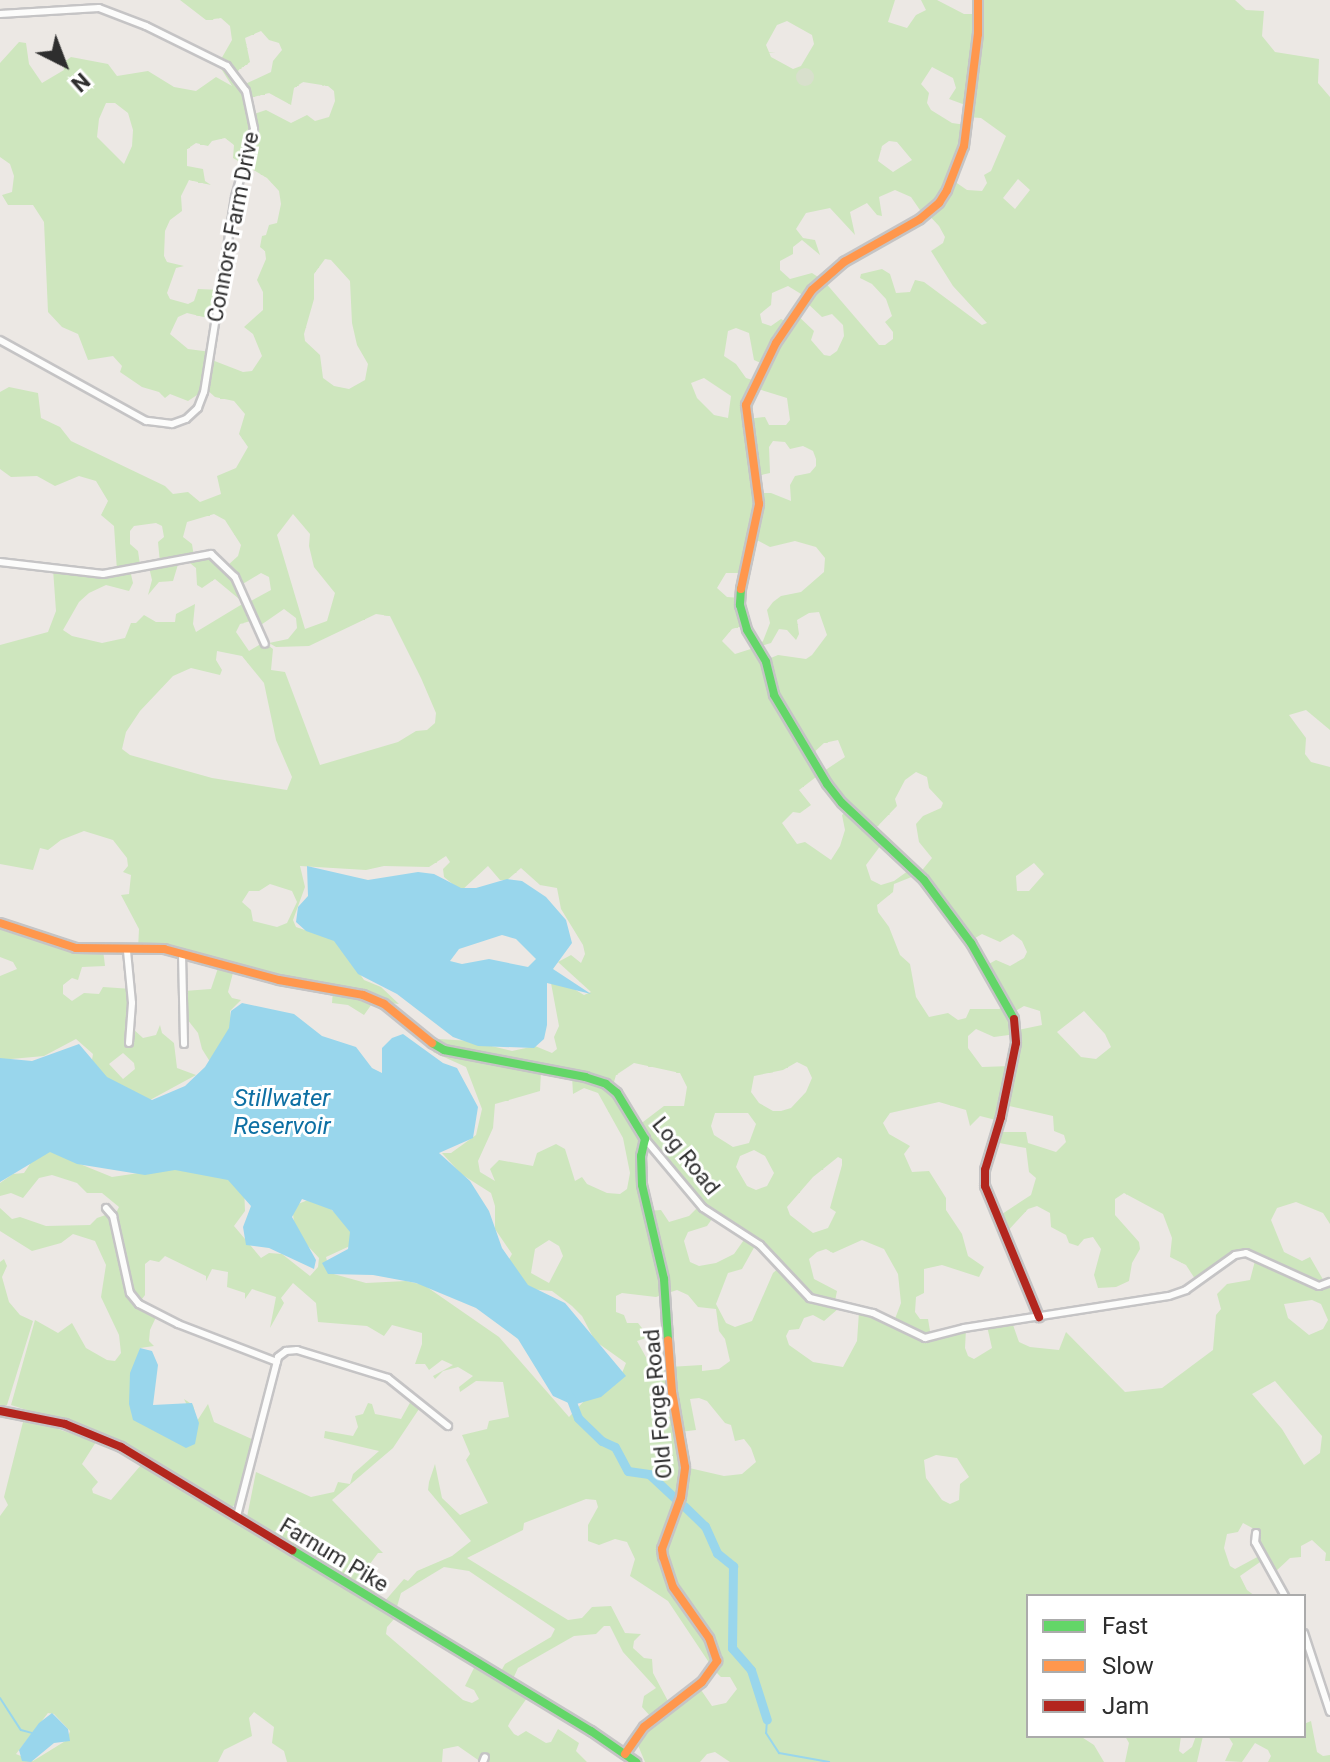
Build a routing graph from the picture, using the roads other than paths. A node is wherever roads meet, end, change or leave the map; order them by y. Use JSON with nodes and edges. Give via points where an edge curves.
{"nodes":[{"id":1,"x":978,"y":0,"type":"edge"},
{"id":2,"x":0,"y":14,"type":"edge"},
{"id":3,"x":0,"y":340,"type":"edge"},
{"id":4,"x":0,"y":562,"type":"edge"},
{"id":5,"x":265,"y":644,"type":"dead end"},
{"id":6,"x":0,"y":923,"type":"edge"},
{"id":7,"x":127,"y":951,"type":"junction"},
{"id":8,"x":182,"y":954,"type":"junction"},
{"id":9,"x":129,"y":1043,"type":"dead end"},
{"id":10,"x":184,"y":1044,"type":"dead end"},
{"id":11,"x":645,"y":1139,"type":"junction"},
{"id":12,"x":106,"y":1208,"type":"dead end"},
{"id":13,"x":1330,"y":1282,"type":"edge"},
{"id":14,"x":1039,"y":1317,"type":"junction"},
{"id":15,"x":277,"y":1362,"type":"junction"},
{"id":16,"x":0,"y":1411,"type":"edge"},
{"id":17,"x":448,"y":1426,"type":"dead end"},
{"id":18,"x":237,"y":1516,"type":"junction"},
{"id":19,"x":1256,"y":1533,"type":"dead end"},
{"id":20,"x":1284,"y":1594,"type":"edge"},
{"id":21,"x":1306,"y":1639,"type":"edge"},
{"id":22,"x":1330,"y":1712,"type":"edge"},
{"id":23,"x":625,"y":1754,"type":"junction"},
{"id":24,"x":636,"y":1762,"type":"edge"}],
"edges":[{"from":1,"to":14,"type":"street","via":[[964,146],[947,190],[920,219],[844,262],[812,290],[776,343],[746,405],[759,504],[741,576],[740,605],[747,630],[766,662],[774,695],[827,784],[924,880],[1011,1009],[1016,1043],[985,1186]]},
{"from":2,"to":3,"type":"street","name":"Connors Farm Drive","via":[[99,8],[146,26],[227,66],[246,91],[254,129],[235,197],[204,392],[186,419],[172,424],[146,421]]},
{"from":4,"to":5,"type":"street","via":[[103,574],[211,554],[240,586]]},
{"from":6,"to":7,"type":"street","name":"Log Road","via":[[76,948]]},
{"from":7,"to":8,"type":"street","name":"Log Road","via":[[164,949]]},
{"from":7,"to":9,"type":"street"},
{"from":8,"to":10,"type":"street"},
{"from":8,"to":11,"type":"street","name":"Log Road","via":[[363,995],[384,1004],[444,1050],[606,1084]]},
{"from":11,"to":14,"type":"street","name":"Log Road","via":[[703,1208],[760,1245],[810,1298],[873,1313],[925,1338]]},
{"from":11,"to":23,"type":"street","name":"Old Forge Road","via":[[642,1185],[664,1279],[672,1392],[685,1467],[663,1557],[673,1587],[709,1638],[717,1661],[702,1682],[644,1727]]},
{"from":12,"to":15,"type":"street","via":[[113,1216],[130,1293],[139,1304]]},
{"from":13,"to":14,"type":"street","name":"Log Road","via":[[1319,1286],[1246,1253],[1227,1259],[1186,1290],[1169,1296]]},
{"from":15,"to":17,"type":"street","via":[[286,1351],[297,1350],[388,1378]]},
{"from":15,"to":18,"type":"street"},
{"from":16,"to":18,"type":"street","name":"Farnum Pike","via":[[65,1424],[100,1438]]},
{"from":18,"to":23,"type":"street","name":"Farnum Pike"},
{"from":19,"to":20,"type":"street","via":[[1255,1542]]},
{"from":21,"to":22,"type":"street"},
{"from":23,"to":24,"type":"street","name":"Farnum Pike"}]}
